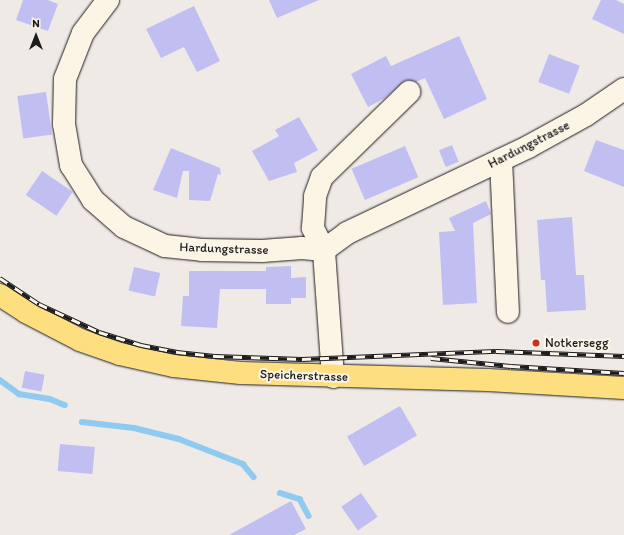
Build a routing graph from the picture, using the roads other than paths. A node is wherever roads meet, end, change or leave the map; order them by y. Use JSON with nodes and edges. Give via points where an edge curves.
{"nodes":[{"id":1,"x":108,"y":0,"type":"edge"},
{"id":2,"x":624,"y":89,"type":"edge"},
{"id":3,"x":409,"y":92,"type":"dead end"},
{"id":4,"x":501,"y":160,"type":"junction"},
{"id":5,"x":324,"y":250,"type":"junction"},
{"id":6,"x":0,"y":295,"type":"edge"},
{"id":7,"x":508,"y":312,"type":"dead end"},
{"id":8,"x":333,"y":377,"type":"junction"},
{"id":9,"x":624,"y":388,"type":"edge"}],
"edges":[{"from":1,"to":5,"type":"street","name":"Hardungstrasse","via":[[83,33],[65,79],[64,124],[71,165],[93,200],[124,227],[165,246],[202,250]]},
{"from":2,"to":4,"type":"street","name":"Hardungstrasse","via":[[586,115]]},
{"from":3,"to":5,"type":"street","via":[[322,177],[315,196],[313,228]]},
{"from":4,"to":5,"type":"street","name":"Hardungstrasse","via":[[347,233]]},
{"from":4,"to":7,"type":"street"},
{"from":5,"to":8,"type":"street"},
{"from":6,"to":8,"type":"main road","name":"Speicherstrasse","via":[[26,312],[80,340],[149,362],[213,371]]},
{"from":8,"to":9,"type":"main road","name":"Speicherstrasse","via":[[481,380]]}]}
